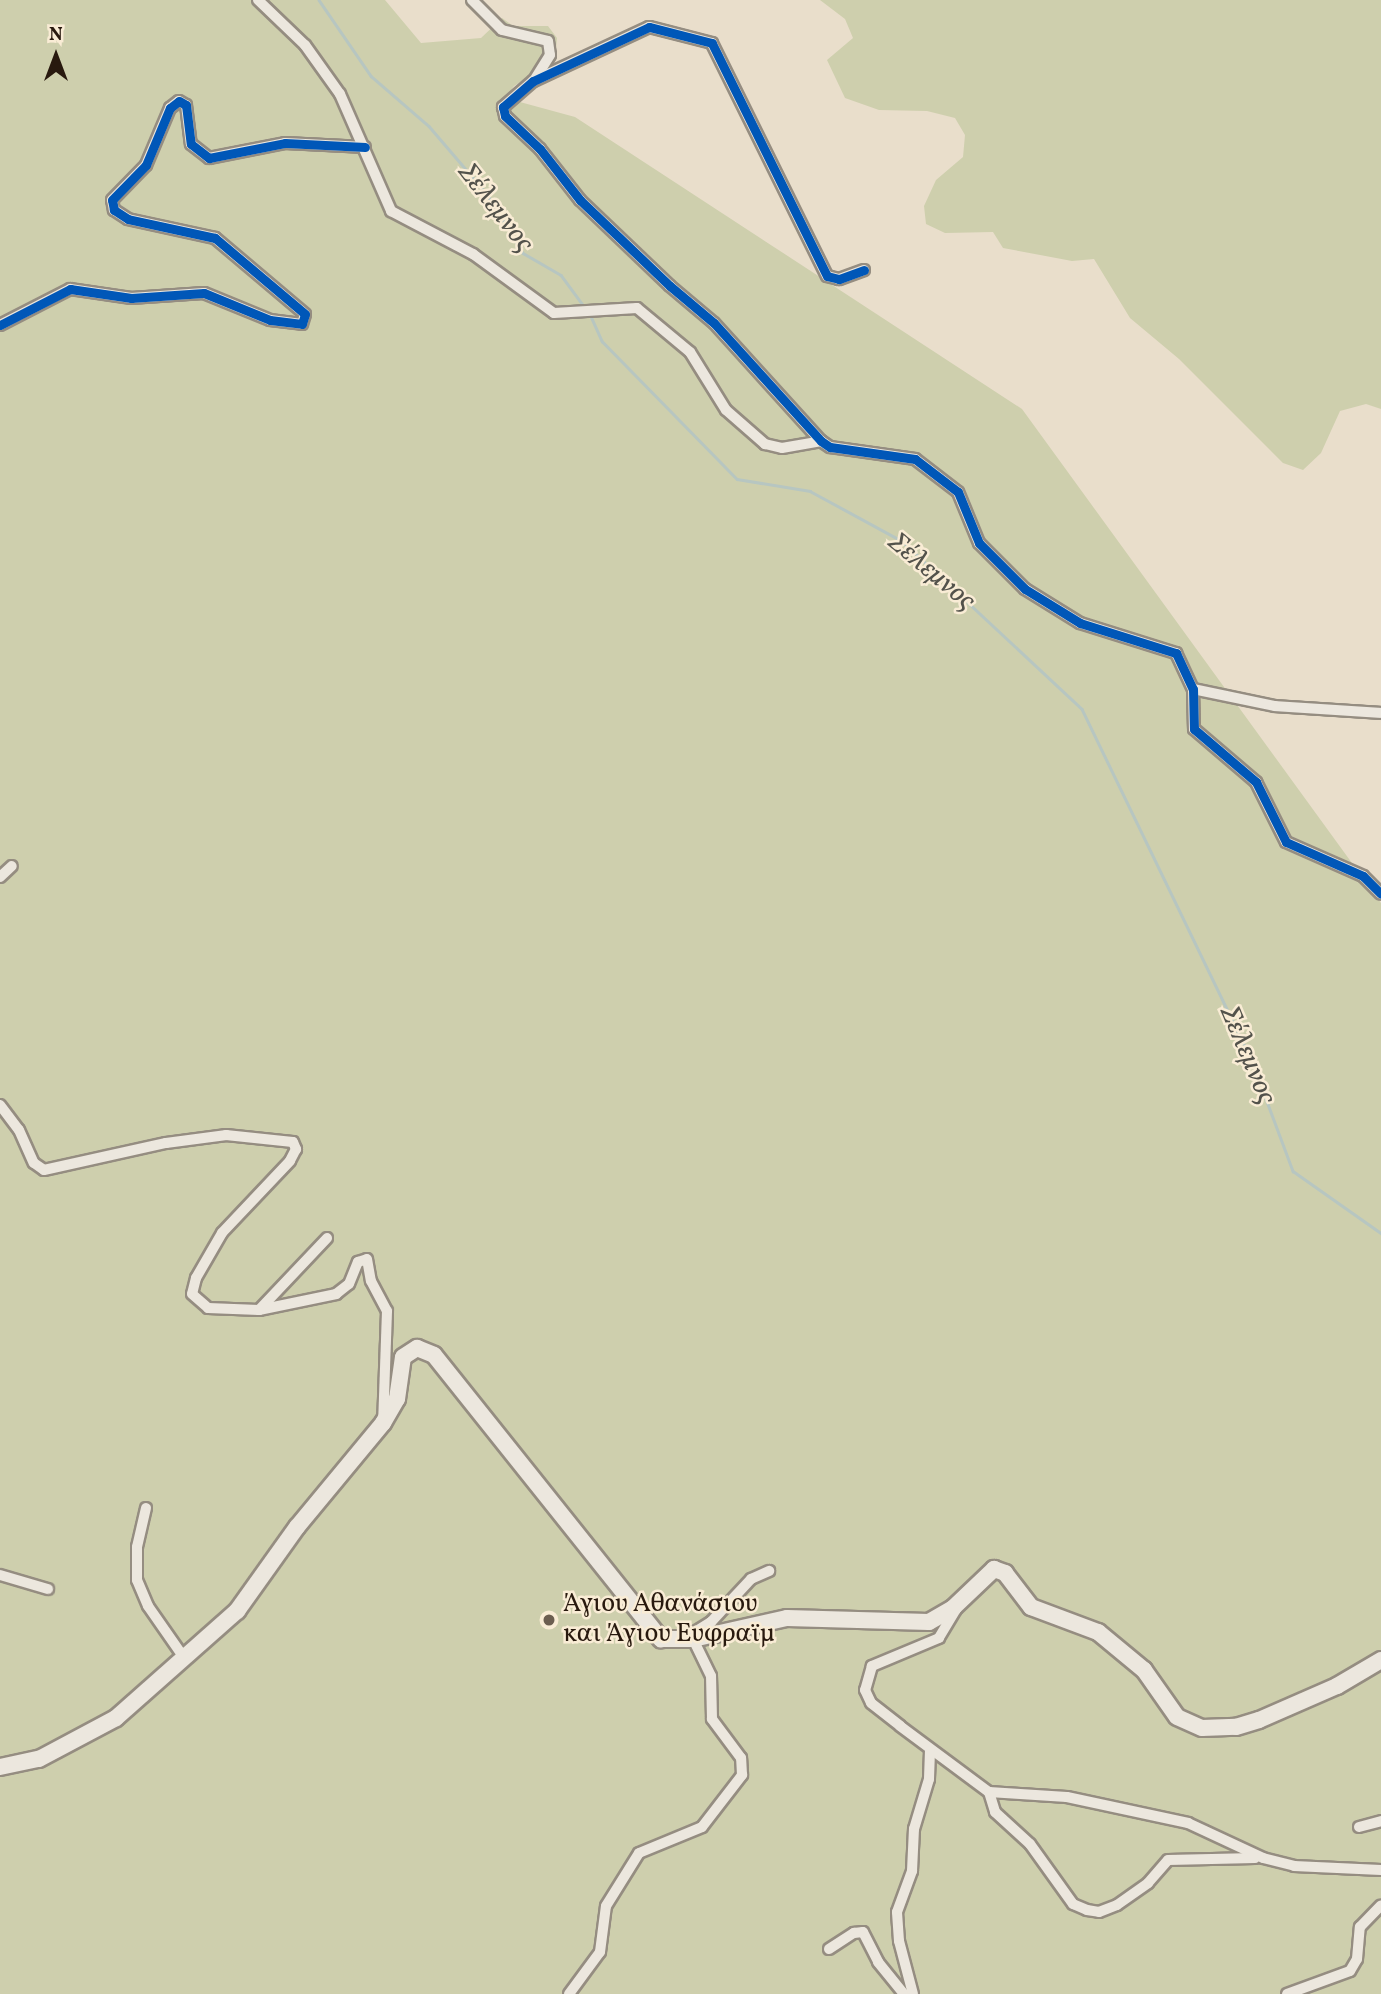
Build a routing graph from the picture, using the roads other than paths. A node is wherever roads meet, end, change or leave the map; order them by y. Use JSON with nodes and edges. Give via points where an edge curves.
{"nodes":[{"id":1,"x":258,"y":0,"type":"edge"},
{"id":2,"x":472,"y":0,"type":"edge"},
{"id":3,"x":533,"y":81,"type":"junction"},
{"id":4,"x":365,"y":147,"type":"junction"},
{"id":5,"x":864,"y":270,"type":"dead end"},
{"id":6,"x":0,"y":326,"type":"edge"},
{"id":7,"x":821,"y":442,"type":"junction"},
{"id":8,"x":1193,"y":689,"type":"junction"},
{"id":9,"x":1381,"y":713,"type":"edge"},
{"id":10,"x":12,"y":866,"type":"dead end"},
{"id":11,"x":0,"y":877,"type":"edge"},
{"id":12,"x":1381,"y":894,"type":"edge"},
{"id":13,"x":0,"y":1105,"type":"edge"},
{"id":14,"x":327,"y":1238,"type":"dead end"},
{"id":15,"x":259,"y":1310,"type":"junction"},
{"id":16,"x":383,"y":1423,"type":"junction"},
{"id":17,"x":146,"y":1508,"type":"dead end"},
{"id":18,"x":769,"y":1572,"type":"dead end"},
{"id":19,"x":0,"y":1575,"type":"edge"},
{"id":20,"x":48,"y":1589,"type":"dead end"},
{"id":21,"x":960,"y":1600,"type":"junction"},
{"id":22,"x":688,"y":1639,"type":"junction"},
{"id":23,"x":184,"y":1659,"type":"junction"},
{"id":24,"x":1381,"y":1660,"type":"edge"},
{"id":25,"x":930,"y":1751,"type":"junction"},
{"id":26,"x":0,"y":1767,"type":"edge"},
{"id":27,"x":989,"y":1792,"type":"junction"},
{"id":28,"x":1381,"y":1821,"type":"edge"},
{"id":29,"x":1359,"y":1827,"type":"dead end"},
{"id":30,"x":1263,"y":1858,"type":"junction"},
{"id":31,"x":1381,"y":1870,"type":"edge"},
{"id":32,"x":1381,"y":1905,"type":"edge"},
{"id":33,"x":829,"y":1949,"type":"dead end"},
{"id":34,"x":569,"y":1994,"type":"edge"},
{"id":35,"x":904,"y":1994,"type":"edge"},
{"id":36,"x":913,"y":1994,"type":"edge"},
{"id":37,"x":1287,"y":1994,"type":"edge"}],
"edges":[{"from":1,"to":4,"type":"street","via":[[320,64]]},
{"from":2,"to":3,"type":"street","via":[[502,30],[548,41],[548,60]]},
{"from":3,"to":5,"type":"street","via":[[651,27],[713,44],[827,276],[835,280]]},
{"from":3,"to":7,"type":"street","via":[[505,103],[505,116],[540,149],[580,200],[714,323]]},
{"from":4,"to":6,"type":"street","via":[[285,143],[209,158],[191,144],[186,105],[179,100],[170,107],[146,165],[112,200],[114,210],[128,219],[215,238],[305,314],[302,324],[270,320],[204,293],[131,298],[71,289]]},
{"from":4,"to":7,"type":"street","via":[[391,211],[473,254],[554,313],[637,308],[690,352],[726,410],[765,444],[782,448]]},
{"from":7,"to":8,"type":"street","via":[[915,459],[958,492],[979,543],[1009,577],[1080,623],[1176,653]]},
{"from":8,"to":9,"type":"street","via":[[1275,706]]},
{"from":8,"to":12,"type":"street","via":[[1194,729],[1256,782],[1286,842],[1363,876]]},
{"from":10,"to":11,"type":"street"},
{"from":13,"to":15,"type":"street","via":[[19,1130],[34,1163],[44,1170],[226,1135],[293,1142],[296,1149],[290,1161],[231,1222],[192,1288],[195,1300],[208,1308]]},
{"from":14,"to":15,"type":"street"},
{"from":15,"to":16,"type":"street","via":[[336,1294],[351,1281],[358,1262],[368,1260],[371,1282],[387,1311]]},
{"from":16,"to":22,"type":"main road","via":[[397,1399],[406,1352],[417,1348],[434,1355],[648,1626],[662,1639]]},
{"from":16,"to":23,"type":"main road","via":[[297,1527],[248,1599]]},
{"from":17,"to":23,"type":"street","via":[[137,1547],[137,1580],[148,1606]]},
{"from":18,"to":22,"type":"street","via":[[751,1579],[711,1622]]},
{"from":19,"to":20,"type":"street"},
{"from":21,"to":22,"type":"main road","via":[[939,1618],[920,1624],[787,1618]]},
{"from":21,"to":24,"type":"main road","via":[[988,1571],[1005,1573],[1031,1607],[1090,1628],[1127,1655],[1150,1678],[1167,1708],[1187,1724],[1202,1728],[1236,1727],[1259,1720],[1337,1686]]},
{"from":21,"to":25,"type":"street","via":[[943,1635],[872,1666],[865,1681],[868,1699]]},
{"from":22,"to":34,"type":"street","via":[[712,1676],[712,1719],[741,1759],[742,1774],[702,1827],[639,1853],[606,1906],[600,1952]]},
{"from":23,"to":26,"type":"main road","via":[[100,1728],[39,1759]]},
{"from":25,"to":27,"type":"street"},
{"from":25,"to":36,"type":"street","via":[[929,1779],[914,1829],[912,1871],[897,1912],[899,1941]]},
{"from":27,"to":30,"type":"street","via":[[1067,1797],[1188,1823]]},
{"from":27,"to":30,"type":"street","via":[[995,1812],[1030,1844],[1073,1904],[1087,1910],[1099,1912],[1117,1905],[1148,1883],[1168,1860]]},
{"from":28,"to":29,"type":"street"},
{"from":30,"to":31,"type":"street","via":[[1330,1871]]},
{"from":32,"to":37,"type":"street","via":[[1360,1927],[1357,1959],[1350,1971]]},
{"from":33,"to":35,"type":"street","via":[[856,1931],[863,1933],[878,1962]]}]}
